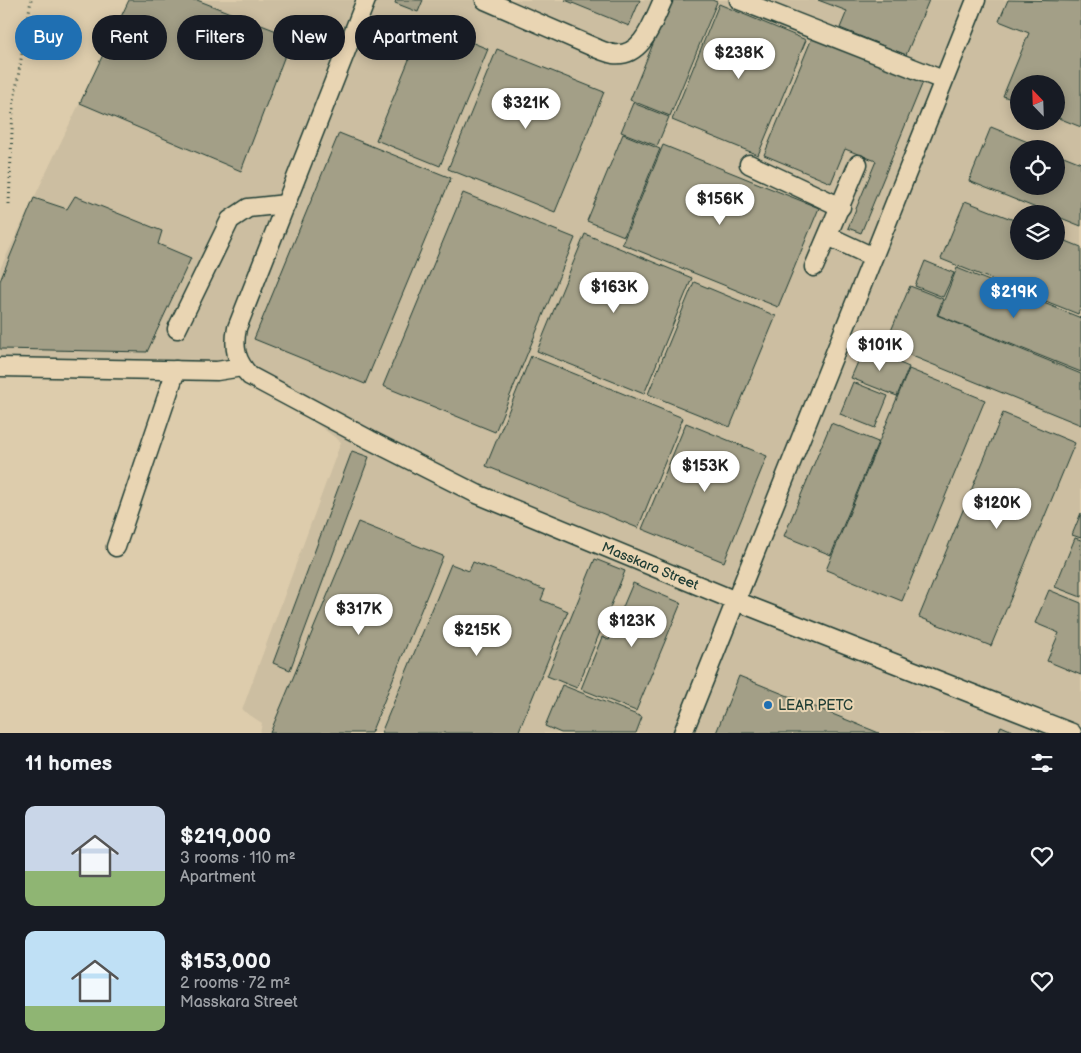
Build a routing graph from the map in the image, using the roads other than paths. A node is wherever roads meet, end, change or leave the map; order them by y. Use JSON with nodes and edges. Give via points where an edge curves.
{"nodes":[{"id":1,"x":366,"y":0,"type":"edge"},
{"id":2,"x":486,"y":0,"type":"edge"},
{"id":3,"x":663,"y":0,"type":"edge"},
{"id":4,"x":739,"y":0,"type":"edge"},
{"id":5,"x":976,"y":0,"type":"edge"},
{"id":6,"x":943,"y":80,"type":"junction"},
{"id":7,"x":749,"y":164,"type":"dead end"},
{"id":8,"x":858,"y":164,"type":"dead end"},
{"id":9,"x":286,"y":204,"type":"junction"},
{"id":10,"x":841,"y":207,"type":"junction"},
{"id":11,"x":828,"y":236,"type":"junction"},
{"id":12,"x":873,"y":257,"type":"junction"},
{"id":13,"x":814,"y":267,"type":"dead end"},
{"id":14,"x":176,"y":329,"type":"dead end"},
{"id":15,"x":0,"y":367,"type":"edge"},
{"id":16,"x":242,"y":367,"type":"junction"},
{"id":17,"x":176,"y":370,"type":"junction"},
{"id":18,"x":116,"y":547,"type":"dead end"},
{"id":19,"x":736,"y":601,"type":"junction"},
{"id":20,"x":683,"y":733,"type":"edge"},
{"id":21,"x":1072,"y":733,"type":"edge"}],
"edges":[{"from":1,"to":9,"type":"street"},
{"from":2,"to":3,"type":"street","via":[[613,54],[625,53],[638,46],[646,37]]},
{"from":4,"to":6,"type":"street"},
{"from":5,"to":6,"type":"street"},
{"from":6,"to":12,"type":"street"},
{"from":7,"to":10,"type":"street"},
{"from":8,"to":10,"type":"street"},
{"from":9,"to":14,"type":"street","via":[[248,208],[230,220]]},
{"from":9,"to":16,"type":"street","via":[[237,328],[236,349]]},
{"from":10,"to":11,"type":"street"},
{"from":11,"to":12,"type":"street"},
{"from":11,"to":13,"type":"street"},
{"from":12,"to":19,"type":"street"},
{"from":15,"to":17,"type":"street"},
{"from":16,"to":17,"type":"street"},
{"from":16,"to":19,"type":"street","name":"Masskara Street","via":[[250,376],[478,494]]},
{"from":17,"to":18,"type":"street"},
{"from":19,"to":20,"type":"street"},
{"from":19,"to":21,"type":"street","name":"Masskara Street"}]}
